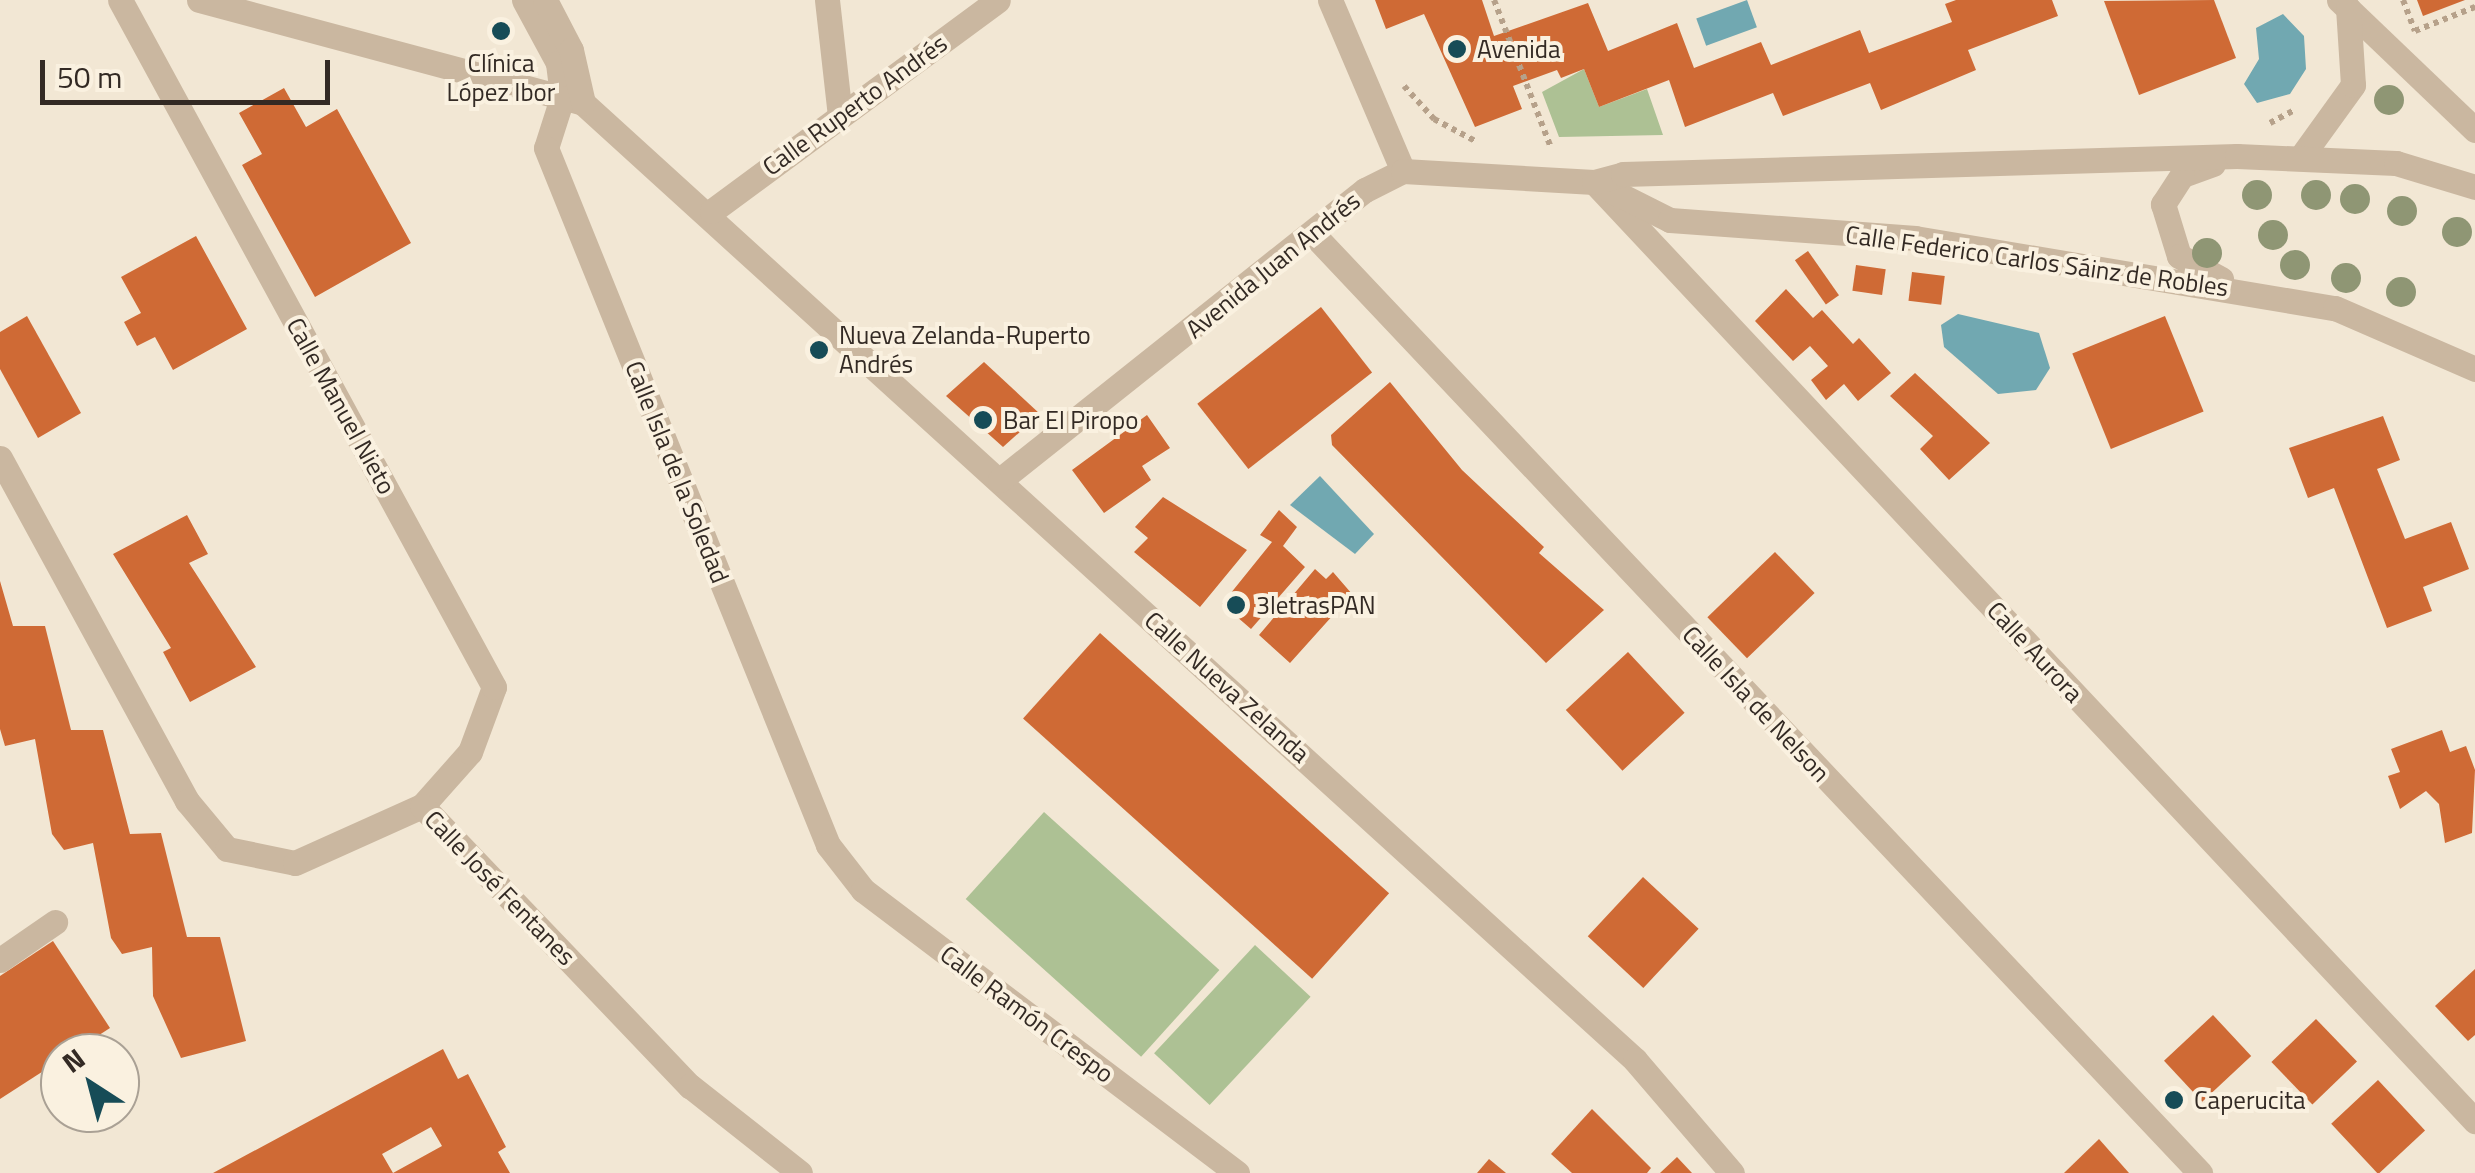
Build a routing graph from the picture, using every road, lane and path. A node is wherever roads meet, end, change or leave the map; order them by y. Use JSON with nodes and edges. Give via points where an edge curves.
{"nodes":[{"id":1,"x":120,"y":0,"type":"edge"},
{"id":2,"x":198,"y":0,"type":"edge"},
{"id":3,"x":524,"y":0,"type":"edge"},
{"id":4,"x":545,"y":0,"type":"edge"},
{"id":5,"x":827,"y":0,"type":"edge"},
{"id":6,"x":998,"y":0,"type":"edge"},
{"id":7,"x":1330,"y":0,"type":"edge"},
{"id":8,"x":1494,"y":0,"type":"edge"},
{"id":9,"x":2403,"y":0,"type":"edge"},
{"id":10,"x":2344,"y":4,"type":"edge"},
{"id":11,"x":2475,"y":8,"type":"edge"},
{"id":12,"x":1400,"y":80,"type":"dead end"},
{"id":13,"x":573,"y":100,"type":"junction"},
{"id":14,"x":2310,"y":101,"type":"dead end"},
{"id":15,"x":840,"y":116,"type":"junction"},
{"id":16,"x":2254,"y":124,"type":"dead end"},
{"id":17,"x":2475,"y":130,"type":"edge"},
{"id":18,"x":1487,"y":146,"type":"dead end"},
{"id":19,"x":1551,"y":148,"type":"junction"},
{"id":20,"x":1569,"y":148,"type":"dead end"},
{"id":21,"x":1534,"y":149,"type":"dead end"},
{"id":22,"x":2237,"y":156,"type":"junction"},
{"id":23,"x":2301,"y":157,"type":"junction"},
{"id":24,"x":1403,"y":171,"type":"junction"},
{"id":25,"x":1594,"y":182,"type":"junction"},
{"id":26,"x":2475,"y":188,"type":"edge"},
{"id":27,"x":712,"y":211,"type":"junction"},
{"id":28,"x":1313,"y":234,"type":"junction"},
{"id":29,"x":2240,"y":289,"type":"junction"},
{"id":30,"x":2475,"y":369,"type":"edge"},
{"id":31,"x":0,"y":458,"type":"edge"},
{"id":32,"x":1000,"y":480,"type":"junction"},
{"id":33,"x":422,"y":806,"type":"junction"},
{"id":34,"x":828,"y":845,"type":"joint"},
{"id":35,"x":56,"y":922,"type":"dead end"},
{"id":36,"x":0,"y":960,"type":"edge"},
{"id":37,"x":2475,"y":1121,"type":"edge"},
{"id":38,"x":800,"y":1173,"type":"edge"},
{"id":39,"x":1236,"y":1173,"type":"edge"},
{"id":40,"x":1732,"y":1173,"type":"edge"},
{"id":41,"x":2200,"y":1173,"type":"edge"}],
"edges":[{"from":1,"to":33,"type":"street","name":"Calle Manuel Nieto","via":[[494,687],[470,752]]},
{"from":2,"to":13,"type":"street"},
{"from":3,"to":13,"type":"street"},
{"from":4,"to":13,"type":"street","via":[[571,50]]},
{"from":5,"to":15,"type":"street"},
{"from":6,"to":15,"type":"street","name":"Calle Ruperto Andrés"},
{"from":7,"to":24,"type":"street"},
{"from":8,"to":19,"type":"path"},
{"from":9,"to":11,"type":"path","via":[[2414,31]]},
{"from":10,"to":17,"type":"street"},
{"from":10,"to":23,"type":"street","via":[[2353,84]]},
{"from":12,"to":18,"type":"path","via":[[1434,120]]},
{"from":13,"to":27,"type":"street","name":"Calle Nueva Zelanda"},
{"from":13,"to":34,"type":"street","name":"Calle Isla de la Soledad","via":[[546,148]]},
{"from":14,"to":16,"type":"path"},
{"from":15,"to":27,"type":"street","name":"Calle Ruperto Andrés"},
{"from":19,"to":20,"type":"path"},
{"from":19,"to":21,"type":"path"},
{"from":22,"to":23,"type":"street","name":"Calle Federico Carlos Sáinz de Robles"},
{"from":22,"to":25,"type":"street","name":"Calle Federico Carlos Sáinz de Robles","via":[[1623,174]]},
{"from":22,"to":29,"type":"street","via":[[2182,175],[2163,204],[2179,256]]},
{"from":23,"to":26,"type":"street","name":"Calle Federico Carlos Sáinz de Robles","via":[[2396,164]]},
{"from":24,"to":25,"type":"street","name":"Calle Federico Carlos Sáinz de Robles"},
{"from":24,"to":28,"type":"street","name":"Avenida Juan Andrés"},
{"from":25,"to":29,"type":"street","name":"Calle Federico Carlos Sáinz de Robles","via":[[1670,220],[1915,238]]},
{"from":25,"to":37,"type":"street","name":"Calle Aurora"},
{"from":27,"to":32,"type":"street","name":"Calle Nueva Zelanda"},
{"from":28,"to":32,"type":"street","name":"Avenida Juan Andrés"},
{"from":28,"to":41,"type":"street","name":"Calle Isla de Nelson"},
{"from":29,"to":30,"type":"street","name":"Calle Federico Carlos Sáinz de Robles","via":[[2335,308]]},
{"from":31,"to":33,"type":"street","name":"Calle José Fentanes","via":[[187,802],[227,849],[295,863]]},
{"from":32,"to":40,"type":"street","name":"Calle Nueva Zelanda","via":[[1635,1060]]},
{"from":33,"to":38,"type":"street","name":"Calle José Fentanes","via":[[690,1086]]},
{"from":34,"to":39,"type":"street","name":"Calle Ramón Crespo","via":[[863,890]]},
{"from":35,"to":36,"type":"street"}]}
